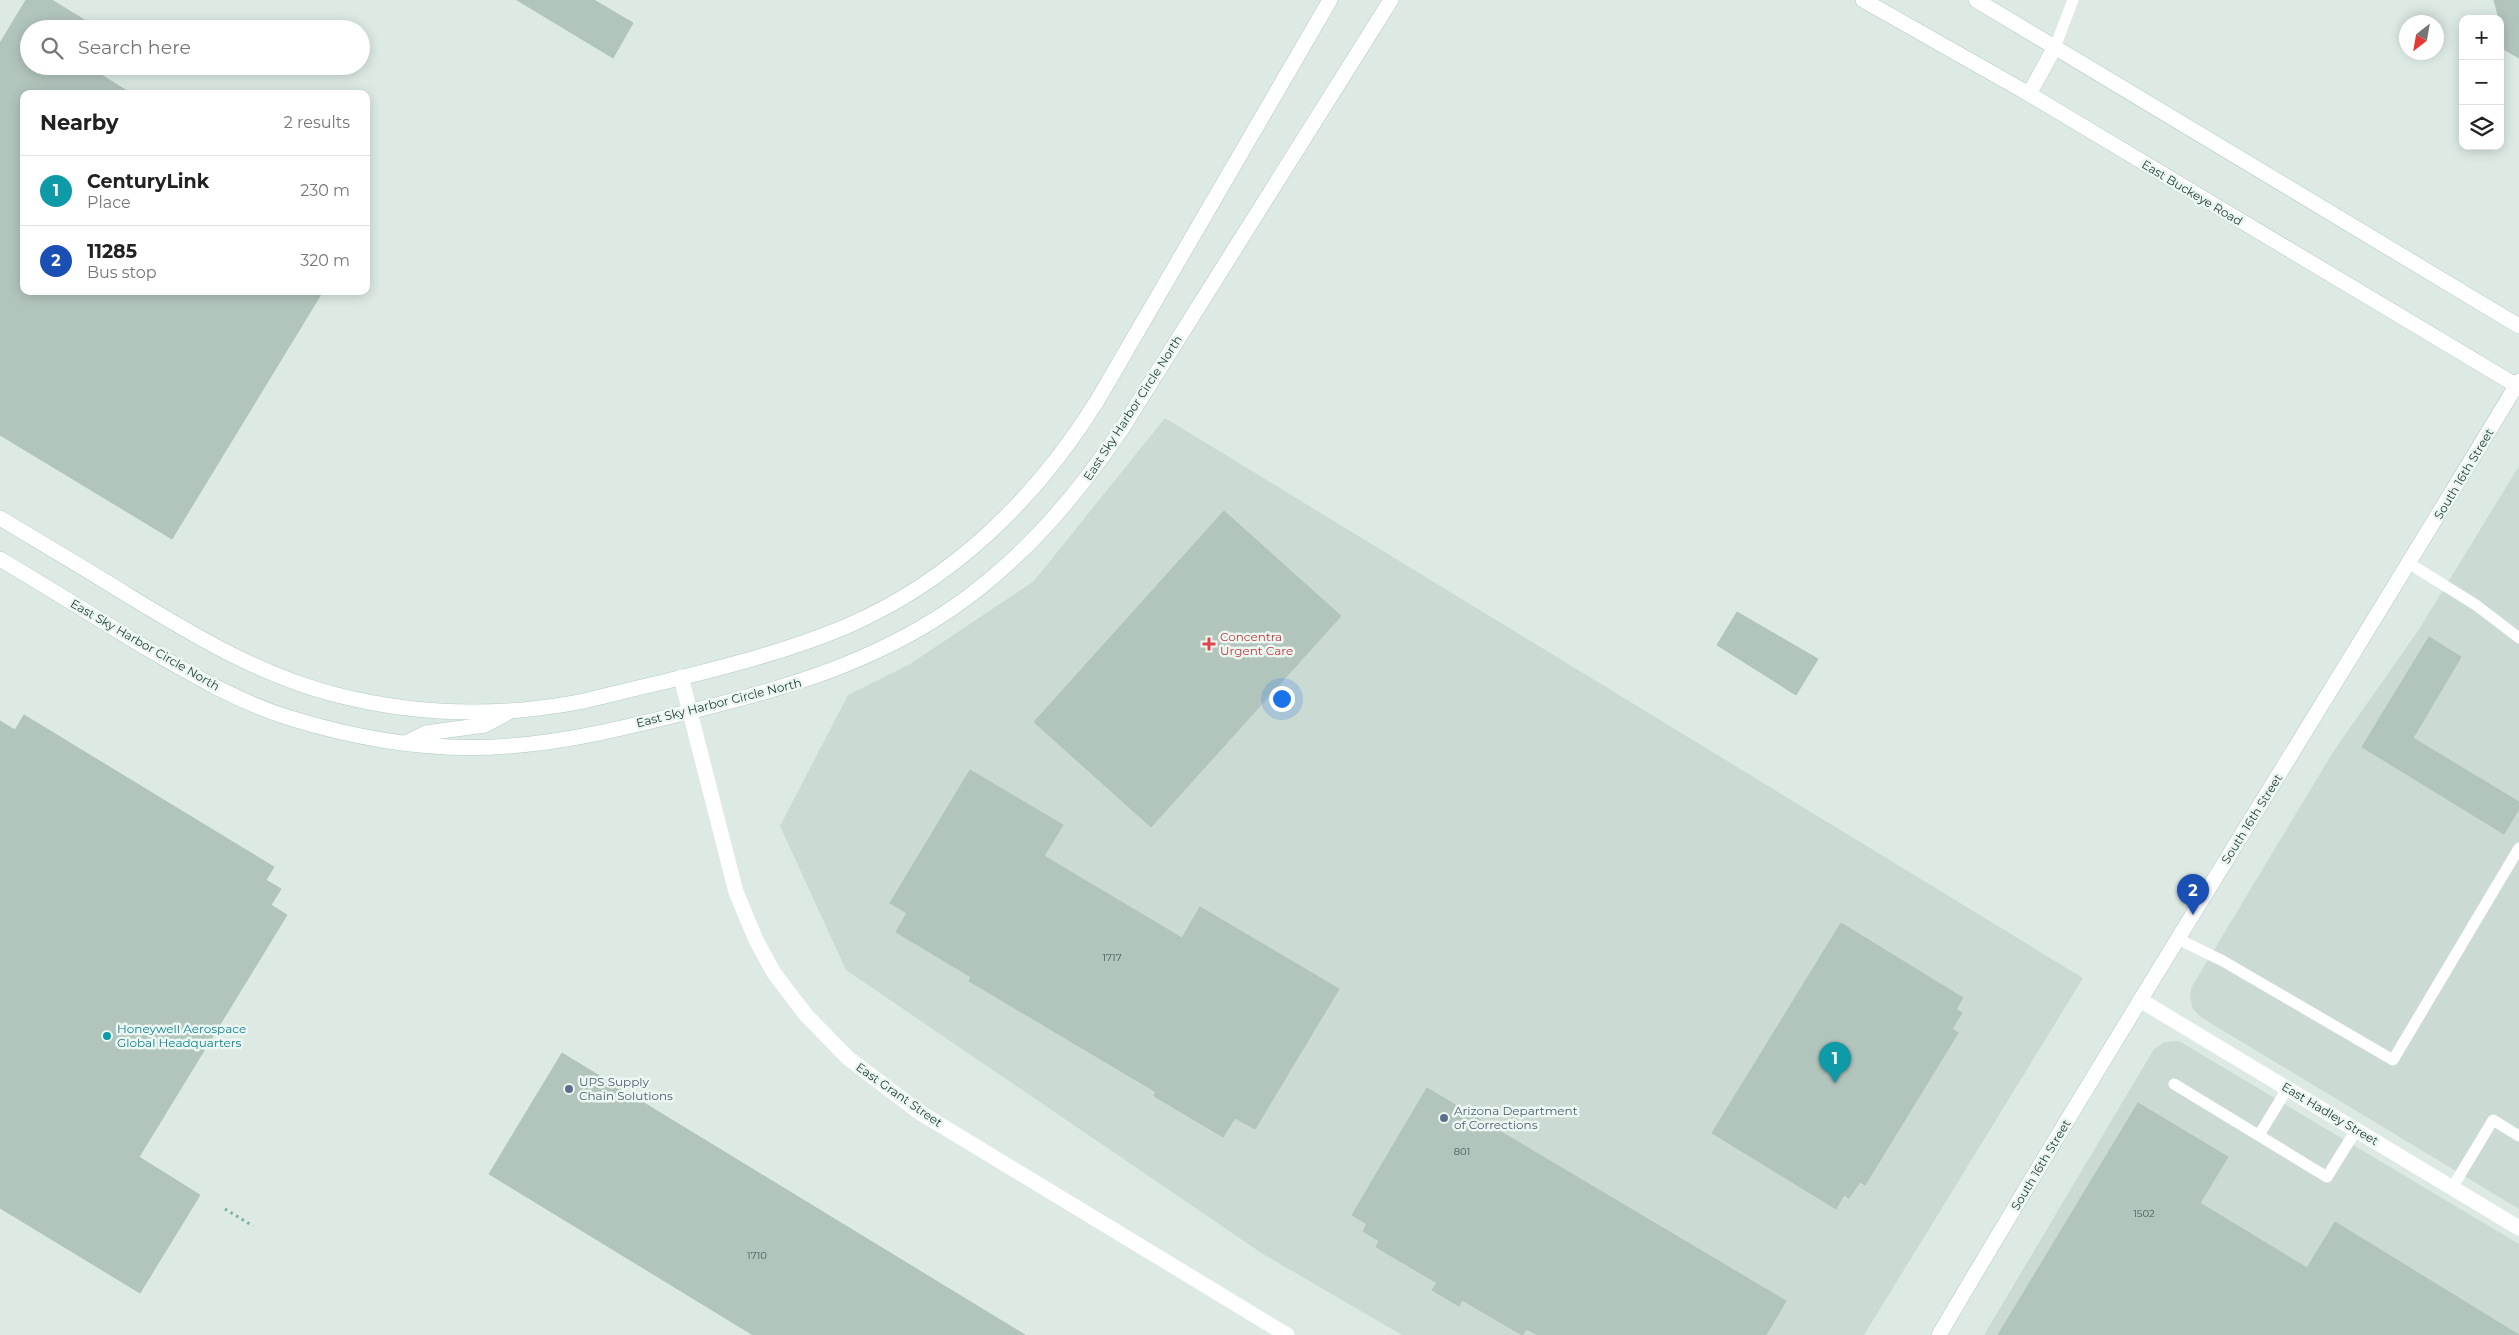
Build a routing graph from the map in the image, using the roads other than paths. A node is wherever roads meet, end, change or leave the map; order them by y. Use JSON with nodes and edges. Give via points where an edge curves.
{"nodes":[{"id":1,"x":1330,"y":0,"type":"edge"},
{"id":2,"x":1391,"y":0,"type":"edge"},
{"id":3,"x":1863,"y":0,"type":"edge"},
{"id":4,"x":1976,"y":0,"type":"edge"},
{"id":5,"x":2072,"y":0,"type":"edge"},
{"id":6,"x":2055,"y":47,"type":"junction"},
{"id":7,"x":2029,"y":94,"type":"junction"},
{"id":8,"x":2519,"y":326,"type":"edge"},
{"id":9,"x":2518,"y":385,"type":"edge"},
{"id":10,"x":0,"y":518,"type":"edge"},
{"id":11,"x":0,"y":559,"type":"edge"},
{"id":12,"x":2410,"y":564,"type":"junction"},
{"id":13,"x":2519,"y":638,"type":"edge"},
{"id":14,"x":682,"y":677,"type":"junction"},
{"id":15,"x":510,"y":711,"type":"junction"},
{"id":16,"x":690,"y":712,"type":"junction"},
{"id":17,"x":405,"y":743,"type":"junction"},
{"id":18,"x":2519,"y":848,"type":"edge"},
{"id":19,"x":2178,"y":939,"type":"junction"},
{"id":20,"x":2140,"y":1000,"type":"junction"},
{"id":21,"x":2174,"y":1084,"type":"dead end"},
{"id":22,"x":2287,"y":1089,"type":"junction"},
{"id":23,"x":2356,"y":1130,"type":"junction"},
{"id":24,"x":2259,"y":1136,"type":"junction"},
{"id":25,"x":2519,"y":1136,"type":"edge"},
{"id":26,"x":2452,"y":1188,"type":"junction"},
{"id":27,"x":2519,"y":1228,"type":"edge"},
{"id":28,"x":1287,"y":1335,"type":"edge"},
{"id":29,"x":1939,"y":1335,"type":"edge"}],
"edges":[{"from":1,"to":14,"type":"street","via":[[1097,401],[1036,487],[963,555],[934,577],[878,610],[815,639]]},
{"from":2,"to":16,"type":"street","name":"East Sky Harbor Circle North","via":[[1121,430],[1049,525],[958,604],[885,647],[807,680]]},
{"from":3,"to":7,"type":"street","name":"East Buckeye Road"},
{"from":4,"to":6,"type":"street"},
{"from":5,"to":6,"type":"lane"},
{"from":6,"to":7,"type":"street"},
{"from":6,"to":8,"type":"street"},
{"from":7,"to":9,"type":"street","name":"East Buckeye Road"},
{"from":9,"to":12,"type":"street","name":"South 16th Street"},
{"from":10,"to":15,"type":"street","via":[[229,655],[282,677],[336,695],[402,707],[460,712]]},
{"from":11,"to":17,"type":"street","name":"East Sky Harbor Circle North","via":[[224,692],[316,726]]},
{"from":12,"to":13,"type":"lane","via":[[2476,605]]},
{"from":12,"to":19,"type":"street","name":"South 16th Street"},
{"from":14,"to":15,"type":"street","via":[[578,702]]},
{"from":14,"to":16,"type":"street","name":"East Grant Street"},
{"from":15,"to":17,"type":"street","via":[[485,725],[426,733]]},
{"from":16,"to":17,"type":"street","name":"East Sky Harbor Circle North","via":[[542,743],[476,747]]},
{"from":16,"to":28,"type":"street","name":"East Grant Street","via":[[736,892],[774,973],[806,1015],[848,1058],[919,1112]]},
{"from":18,"to":19,"type":"lane","via":[[2393,1060],[2223,961]]},
{"from":19,"to":20,"type":"street","name":"South 16th Street"},
{"from":20,"to":22,"type":"street","name":"East Hadley Street"},
{"from":20,"to":29,"type":"street","name":"South 16th Street"},
{"from":21,"to":24,"type":"lane"},
{"from":22,"to":23,"type":"street","name":"East Hadley Street"},
{"from":22,"to":24,"type":"lane"},
{"from":23,"to":24,"type":"lane","via":[[2327,1177]]},
{"from":23,"to":26,"type":"street","name":"East Hadley Street"},
{"from":25,"to":26,"type":"lane","via":[[2493,1120]]},
{"from":26,"to":27,"type":"street","name":"East Hadley Street"}]}
